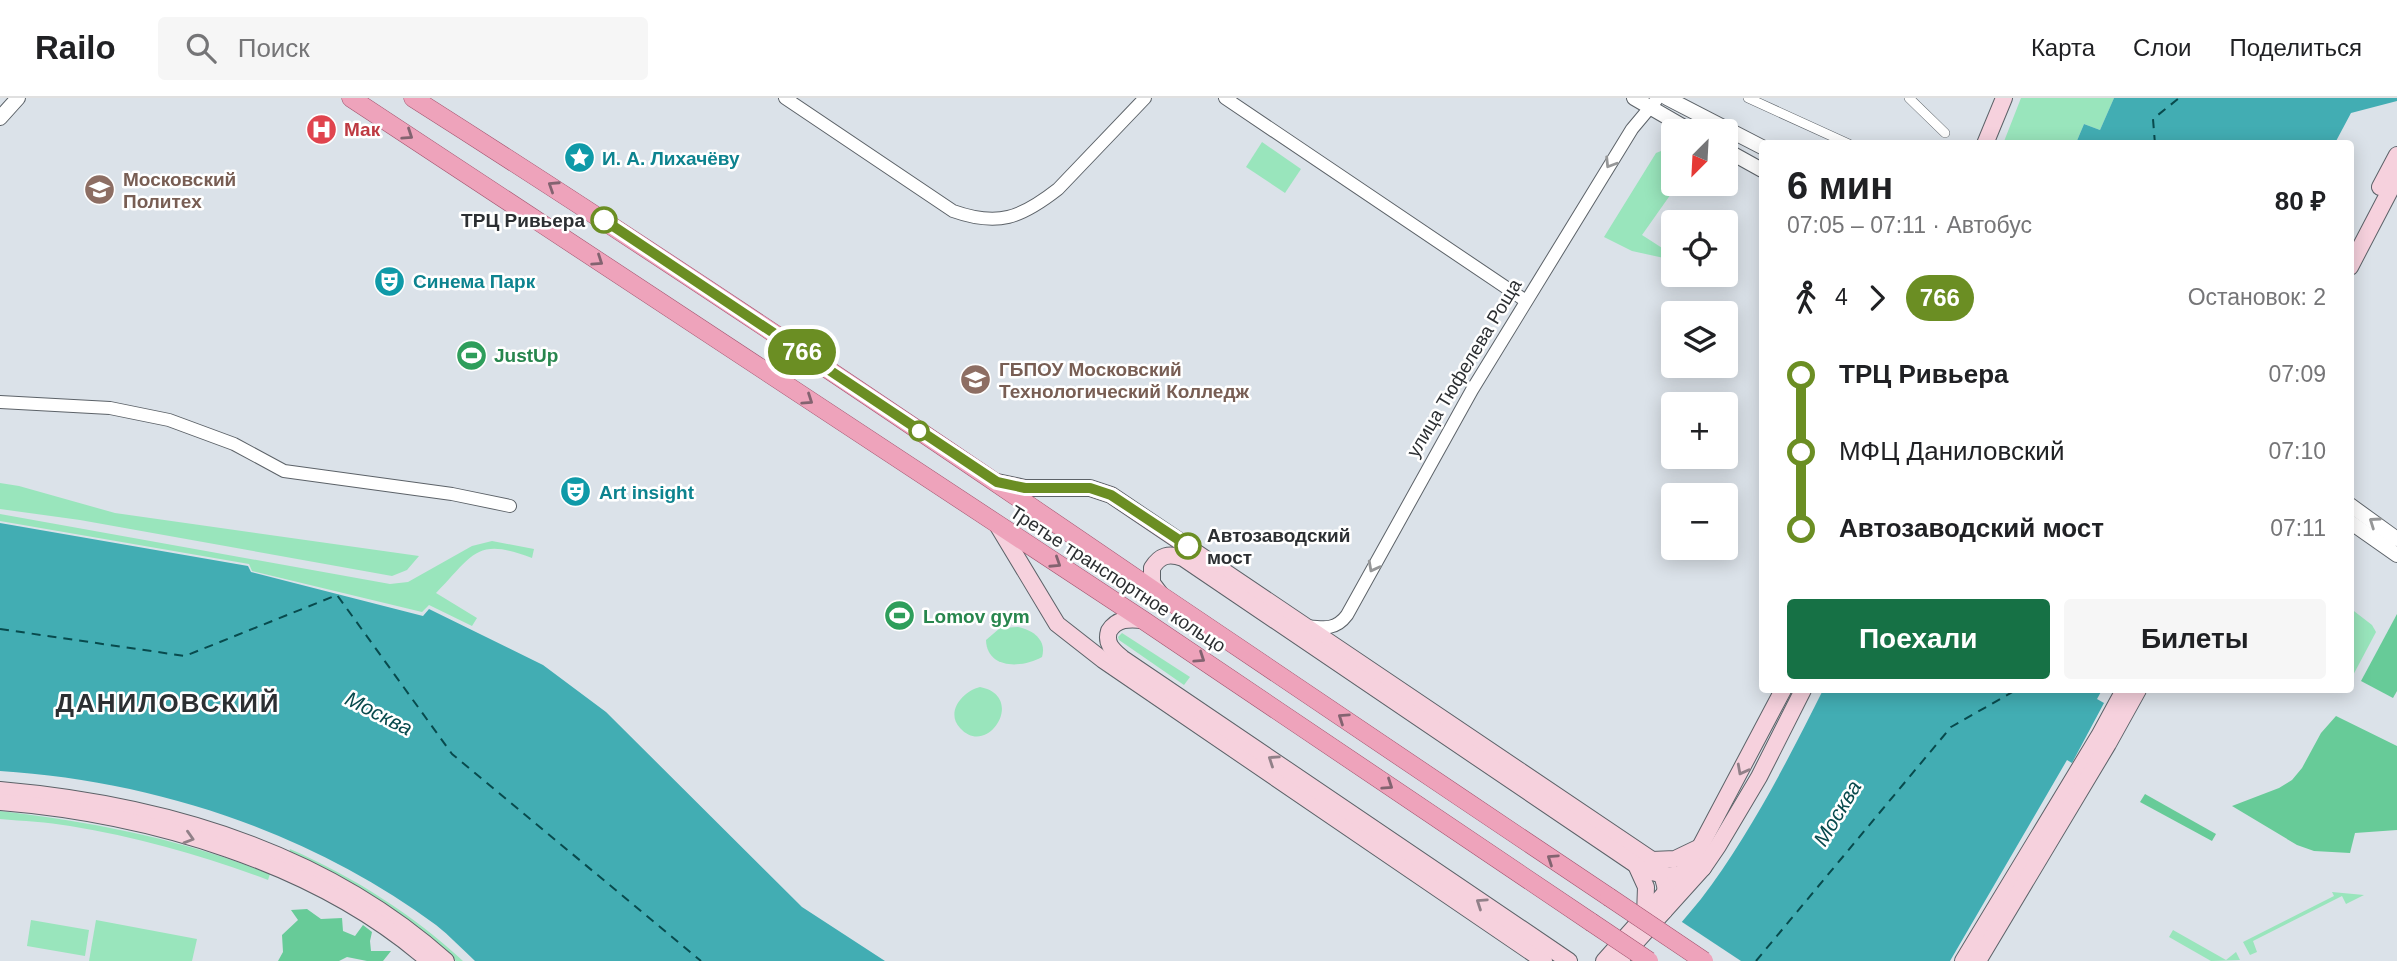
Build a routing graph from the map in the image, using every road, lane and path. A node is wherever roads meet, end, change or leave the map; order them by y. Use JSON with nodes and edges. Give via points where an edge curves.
{"nodes":[{"id":1,"x":18,"y":98,"type":"edge"},
{"id":2,"x":351,"y":98,"type":"edge"},
{"id":3,"x":785,"y":98,"type":"edge"},
{"id":4,"x":1145,"y":98,"type":"edge"},
{"id":5,"x":1225,"y":98,"type":"edge"},
{"id":6,"x":1634,"y":98,"type":"edge"},
{"id":7,"x":1667,"y":98,"type":"edge"},
{"id":8,"x":1748,"y":98,"type":"edge"},
{"id":9,"x":1909,"y":98,"type":"edge"},
{"id":10,"x":2004,"y":98,"type":"edge"},
{"id":11,"x":417,"y":100,"type":"edge"},
{"id":12,"x":1654,"y":103,"type":"edge"},
{"id":13,"x":0,"y":118,"type":"edge"},
{"id":14,"x":1675,"y":119,"type":"edge"},
{"id":15,"x":1945,"y":133,"type":"dead end"},
{"id":16,"x":1840,"y":140,"type":"edge"},
{"id":17,"x":1987,"y":140,"type":"edge"},
{"id":18,"x":1759,"y":145,"type":"edge"},
{"id":19,"x":2397,"y":155,"type":"edge"},
{"id":20,"x":1738,"y":157,"type":"edge"},
{"id":21,"x":1759,"y":168,"type":"edge"},
{"id":22,"x":2397,"y":177,"type":"edge"},
{"id":23,"x":2354,"y":236,"type":"edge"},
{"id":24,"x":2354,"y":259,"type":"edge"},
{"id":25,"x":1525,"y":302,"type":"junction"},
{"id":26,"x":0,"y":402,"type":"edge"},
{"id":27,"x":997,"y":482,"type":"junction"},
{"id":28,"x":510,"y":506,"type":"dead end"},
{"id":29,"x":2354,"y":508,"type":"edge"},
{"id":30,"x":2354,"y":525,"type":"edge"},
{"id":31,"x":998,"y":526,"type":"junction"},
{"id":32,"x":2397,"y":539,"type":"edge"},
{"id":33,"x":2397,"y":555,"type":"edge"},
{"id":34,"x":1161,"y":595,"type":"junction"},
{"id":35,"x":1143,"y":620,"type":"junction"},
{"id":36,"x":1307,"y":626,"type":"junction"},
{"id":37,"x":1781,"y":693,"type":"edge"},
{"id":38,"x":1801,"y":693,"type":"edge"},
{"id":39,"x":2122,"y":693,"type":"edge"},
{"id":40,"x":2136,"y":693,"type":"edge"},
{"id":41,"x":0,"y":790,"type":"edge"},
{"id":42,"x":0,"y":802,"type":"edge"},
{"id":43,"x":1700,"y":847,"type":"junction"},
{"id":44,"x":1644,"y":863,"type":"junction"},
{"id":45,"x":1703,"y":868,"type":"junction"},
{"id":46,"x":1681,"y":874,"type":"junction"},
{"id":47,"x":1664,"y":883,"type":"junction"},
{"id":48,"x":1664,"y":911,"type":"junction"},
{"id":49,"x":1645,"y":915,"type":"junction"},
{"id":50,"x":429,"y":961,"type":"edge"},
{"id":51,"x":446,"y":961,"type":"edge"},
{"id":52,"x":1544,"y":961,"type":"edge"},
{"id":53,"x":1569,"y":961,"type":"edge"},
{"id":54,"x":1604,"y":961,"type":"edge"},
{"id":55,"x":1619,"y":961,"type":"edge"},
{"id":56,"x":1649,"y":961,"type":"edge"},
{"id":57,"x":1704,"y":961,"type":"edge"},
{"id":58,"x":1964,"y":961,"type":"edge"},
{"id":59,"x":1978,"y":961,"type":"edge"}],
"edges":[{"from":1,"to":13,"type":"street"},
{"from":2,"to":31,"type":"main road","name":"Третье транспортное кольцо","one_way":true},
{"from":3,"to":4,"type":"street","via":[[953,211],[994,220],[1020,214],[1051,194]]},
{"from":5,"to":25,"type":"street"},
{"from":6,"to":12,"type":"street"},
{"from":7,"to":18,"type":"street"},
{"from":8,"to":16,"type":"street"},
{"from":9,"to":15,"type":"street"},
{"from":10,"to":17,"type":"main road"},
{"from":27,"to":11,"type":"main road","name":"Третье транспортное кольцо","one_way":true},
{"from":12,"to":14,"type":"street"},
{"from":12,"to":25,"type":"street","name":"улица Тюфелева Роща","one_way":true,"via":[[1632,129]]},
{"from":19,"to":23,"type":"main road"},
{"from":20,"to":21,"type":"street"},
{"from":22,"to":24,"type":"main road"},
{"from":25,"to":36,"type":"street","name":"улица Тюфелева Роща","one_way":true,"via":[[1347,615],[1334,627]]},
{"from":26,"to":28,"type":"street","via":[[110,408],[169,420],[234,444],[284,471]]},
{"from":27,"to":34,"type":"main road","name":"Третье транспортное кольцо"},
{"from":27,"to":36,"type":"main road","via":[[1025,488],[1090,488],[1111,495]]},
{"from":32,"to":29,"type":"street","one_way":true},
{"from":30,"to":33,"type":"street"},
{"from":31,"to":35,"type":"main road","name":"Третье транспортное кольцо","one_way":true},
{"from":31,"to":52,"type":"main road","via":[[1062,630]]},
{"from":34,"to":44,"type":"main road","via":[[1152,583],[1152,568],[1164,556],[1183,558]]},
{"from":57,"to":34,"type":"main road","name":"Третье транспортное кольцо","one_way":true,"bridge":true},
{"from":53,"to":35,"type":"main road","one_way":true,"via":[[1122,658],[1108,641],[1109,631],[1127,619]]},
{"from":35,"to":56,"type":"main road","name":"Третье транспортное кольцо","one_way":true,"bridge":true},
{"from":36,"to":44,"type":"main road"},
{"from":37,"to":43,"type":"main road","one_way":true},
{"from":38,"to":45,"type":"main road","via":[[1759,777]]},
{"from":39,"to":58,"type":"main road"},
{"from":40,"to":59,"type":"main road"},
{"from":41,"to":51,"type":"main road","via":[[144,811],[225,833],[348,889],[416,934]]},
{"from":42,"to":50,"type":"main road","one_way":true,"via":[[124,820],[244,855],[345,902]]},
{"from":43,"to":44,"type":"main road","via":[[1675,859]]},
{"from":43,"to":46,"type":"main road"},
{"from":44,"to":47,"type":"main road"},
{"from":44,"to":49,"type":"main road"},
{"from":45,"to":46,"type":"main road"},
{"from":45,"to":48,"type":"main road"},
{"from":46,"to":47,"type":"main road"},
{"from":47,"to":48,"type":"main road"},
{"from":47,"to":49,"type":"main road"},
{"from":48,"to":55,"type":"main road"},
{"from":49,"to":54,"type":"main road"}]}
